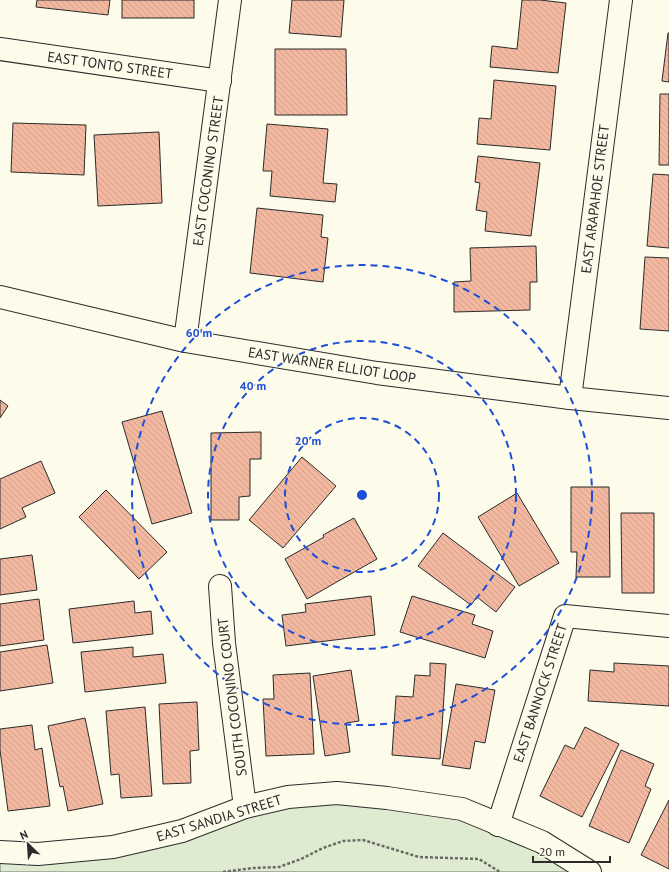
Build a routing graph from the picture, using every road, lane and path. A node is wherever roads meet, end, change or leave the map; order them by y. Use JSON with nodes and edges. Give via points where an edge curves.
{"nodes":[{"id":1,"x":230,"y":0,"type":"edge"},
{"id":2,"x":621,"y":0,"type":"edge"},
{"id":3,"x":0,"y":49,"type":"edge"},
{"id":4,"x":220,"y":81,"type":"junction"},
{"id":5,"x":0,"y":297,"type":"edge"},
{"id":6,"x":185,"y":341,"type":"junction"},
{"id":7,"x":570,"y":398,"type":"junction"},
{"id":8,"x":669,"y":408,"type":"edge"},
{"id":9,"x":220,"y":586,"type":"dead end"},
{"id":10,"x":669,"y":626,"type":"edge"},
{"id":11,"x":245,"y":807,"type":"junction"},
{"id":12,"x":498,"y":825,"type":"junction"},
{"id":13,"x":0,"y":852,"type":"edge"},
{"id":14,"x":223,"y":872,"type":"edge"},
{"id":15,"x":500,"y":872,"type":"edge"},
{"id":16,"x":590,"y":872,"type":"edge"}],
"edges":[{"from":1,"to":4,"type":"street","name":"EAST COCONINO STREET"},
{"from":2,"to":7,"type":"street","name":"EAST ARAPAHOE STREET"},
{"from":3,"to":4,"type":"street","name":"EAST TONTO STREET"},
{"from":4,"to":6,"type":"street","name":"EAST COCONINO STREET"},
{"from":5,"to":6,"type":"street","name":"EAST WARNER ELLIOT LOOP"},
{"from":6,"to":7,"type":"street","name":"EAST WARNER ELLIOT LOOP","via":[[377,373]]},
{"from":7,"to":8,"type":"street","name":"EAST WARNER ELLIOT LOOP"},
{"from":9,"to":11,"type":"street","name":"SOUTH COCONINO COURT","via":[[224,643]]},
{"from":10,"to":12,"type":"street","name":"EAST BANNOCK STREET","via":[[565,616]]},
{"from":11,"to":12,"type":"street","name":"EAST SANDIA STREET","via":[[288,797],[337,793],[462,809]]},
{"from":11,"to":13,"type":"street","name":"EAST SANDIA STREET","via":[[182,831],[113,847],[38,854]]},
{"from":12,"to":16,"type":"street","name":"EAST SANDIA STREET","via":[[542,842]]},
{"from":14,"to":15,"type":"path","via":[[279,867],[342,841],[363,840],[419,857],[479,859]]}]}
